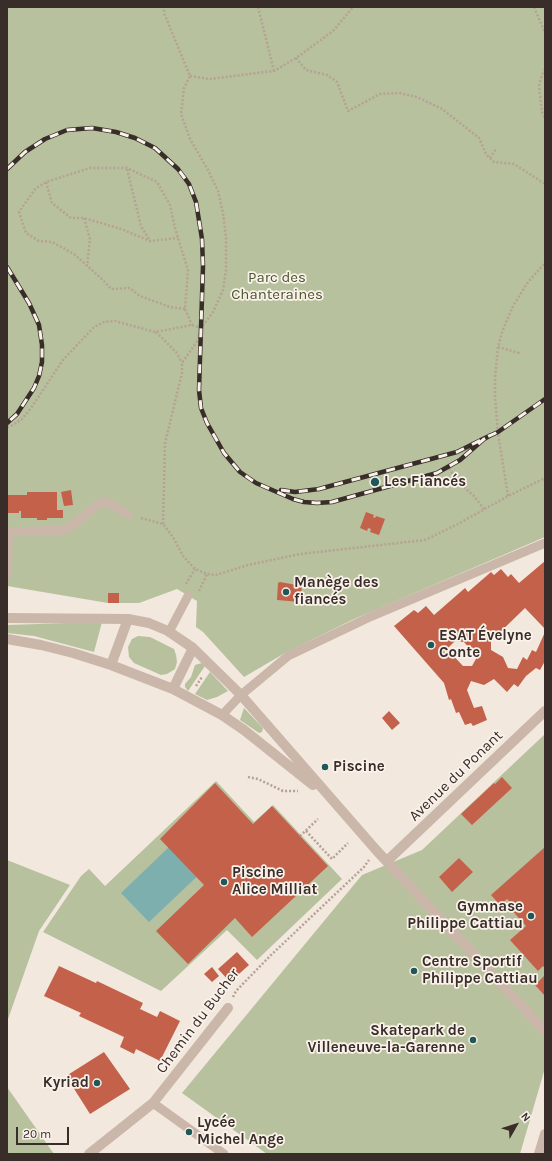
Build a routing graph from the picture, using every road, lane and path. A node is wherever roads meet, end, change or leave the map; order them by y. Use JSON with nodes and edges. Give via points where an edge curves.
{"nodes":[{"id":1,"x":164,"y":7,"type":"edge"},
{"id":2,"x":258,"y":7,"type":"edge"},
{"id":3,"x":354,"y":7,"type":"edge"},
{"id":4,"x":534,"y":7,"type":"edge"},
{"id":5,"x":545,"y":33,"type":"edge"},
{"id":6,"x":296,"y":58,"type":"junction"},
{"id":7,"x":545,"y":69,"type":"edge"},
{"id":8,"x":274,"y":71,"type":"junction"},
{"id":9,"x":190,"y":76,"type":"junction"},
{"id":10,"x":545,"y":118,"type":"edge"},
{"id":11,"x":496,"y":148,"type":"dead end"},
{"id":12,"x":490,"y":158,"type":"junction"},
{"id":13,"x":127,"y":168,"type":"junction"},
{"id":14,"x":46,"y":182,"type":"junction"},
{"id":15,"x":545,"y":184,"type":"edge"},
{"id":16,"x":84,"y":218,"type":"junction"},
{"id":17,"x":178,"y":238,"type":"junction"},
{"id":18,"x":150,"y":241,"type":"junction"},
{"id":19,"x":545,"y":263,"type":"edge"},
{"id":20,"x":87,"y":266,"type":"junction"},
{"id":21,"x":185,"y":309,"type":"junction"},
{"id":22,"x":192,"y":325,"type":"junction"},
{"id":23,"x":201,"y":328,"type":"junction"},
{"id":24,"x":156,"y":332,"type":"junction"},
{"id":25,"x":498,"y":347,"type":"junction"},
{"id":26,"x":519,"y":355,"type":"dead end"},
{"id":27,"x":182,"y":363,"type":"junction"},
{"id":28,"x":7,"y":427,"type":"edge"},
{"id":29,"x":447,"y":465,"type":"dead end"},
{"id":30,"x":545,"y":478,"type":"edge"},
{"id":31,"x":508,"y":496,"type":"junction"},
{"id":32,"x":484,"y":509,"type":"junction"},
{"id":33,"x":129,"y":515,"type":"joint"},
{"id":34,"x":163,"y":524,"type":"junction"},
{"id":35,"x":545,"y":543,"type":"edge"},
{"id":36,"x":195,"y":569,"type":"junction"},
{"id":37,"x":7,"y":574,"type":"edge"},
{"id":38,"x":207,"y":574,"type":"junction"},
{"id":39,"x":184,"y":586,"type":"dead end"},
{"id":40,"x":198,"y":594,"type":"dead end"},
{"id":41,"x":188,"y":596,"type":"dead end"},
{"id":42,"x":7,"y":618,"type":"edge"},
{"id":43,"x":128,"y":619,"type":"junction"},
{"id":44,"x":169,"y":632,"type":"junction"},
{"id":45,"x":7,"y":639,"type":"edge"},
{"id":46,"x":193,"y":648,"type":"junction"},
{"id":47,"x":110,"y":665,"type":"junction"},
{"id":48,"x":211,"y":665,"type":"junction"},
{"id":49,"x":173,"y":689,"type":"junction"},
{"id":50,"x":241,"y":695,"type":"junction"},
{"id":51,"x":189,"y":697,"type":"junction"},
{"id":52,"x":545,"y":711,"type":"edge"},
{"id":53,"x":222,"y":715,"type":"junction"},
{"id":54,"x":248,"y":777,"type":"dead end"},
{"id":55,"x":299,"y":791,"type":"dead end"},
{"id":56,"x":332,"y":800,"type":"junction"},
{"id":57,"x":318,"y":819,"type":"dead end"},
{"id":58,"x":306,"y":831,"type":"junction"},
{"id":59,"x":300,"y":836,"type":"dead end"},
{"id":60,"x":348,"y":843,"type":"dead end"},
{"id":61,"x":377,"y":850,"type":"junction"},
{"id":62,"x":387,"y":861,"type":"junction"},
{"id":63,"x":228,"y":1008,"type":"joint"},
{"id":64,"x":545,"y":1031,"type":"edge"},
{"id":65,"x":153,"y":1103,"type":"junction"},
{"id":66,"x":545,"y":1134,"type":"edge"},
{"id":67,"x":89,"y":1154,"type":"edge"},
{"id":68,"x":224,"y":1154,"type":"edge"},
{"id":69,"x":539,"y":1154,"type":"edge"}],
"edges":[{"from":1,"to":9,"type":"path","via":[[164,13]]},
{"from":2,"to":8,"type":"path"},
{"from":3,"to":6,"type":"path","via":[[333,31]]},
{"from":4,"to":5,"type":"path"},
{"from":6,"to":8,"type":"path"},
{"from":6,"to":12,"type":"path","via":[[306,70],[327,75],[337,82],[348,111],[380,94],[399,93],[417,97],[442,109],[479,138]]},
{"from":7,"to":10,"type":"path","via":[[540,86],[542,112]]},
{"from":8,"to":9,"type":"path","via":[[209,79]]},
{"from":9,"to":23,"type":"path","via":[[184,88],[181,114],[190,139],[218,191],[226,237],[223,290],[213,312]]},
{"from":11,"to":12,"type":"path"},
{"from":12,"to":15,"type":"path","via":[[494,162],[514,164]]},
{"from":13,"to":14,"type":"path","via":[[90,168]]},
{"from":13,"to":17,"type":"path","via":[[157,182],[170,205]]},
{"from":13,"to":18,"type":"path","via":[[141,226]]},
{"from":14,"to":16,"type":"path","via":[[52,203],[70,218]]},
{"from":14,"to":20,"type":"path","via":[[35,189],[18,212],[26,233],[39,241],[58,245],[74,254]]},
{"from":16,"to":18,"type":"path"},
{"from":16,"to":20,"type":"path","via":[[90,239]]},
{"from":17,"to":18,"type":"path"},
{"from":17,"to":21,"type":"path","via":[[188,270]]},
{"from":19,"to":25,"type":"path","via":[[528,282],[513,306]]},
{"from":20,"to":21,"type":"path","via":[[111,290],[130,288],[140,296],[170,307]]},
{"from":21,"to":22,"type":"path"},
{"from":22,"to":23,"type":"path"},
{"from":22,"to":24,"type":"path"},
{"from":23,"to":27,"type":"path","via":[[198,340]]},
{"from":24,"to":27,"type":"path","via":[[176,352]]},
{"from":24,"to":28,"type":"path","via":[[115,322],[104,322],[94,327],[63,360],[22,419]]},
{"from":25,"to":26,"type":"path"},
{"from":25,"to":31,"type":"path","via":[[495,397]]},
{"from":27,"to":34,"type":"path","via":[[182,373],[165,443]]},
{"from":29,"to":32,"type":"path","via":[[458,482]]},
{"from":30,"to":31,"type":"path"},
{"from":31,"to":32,"type":"path"},
{"from":32,"to":38,"type":"path","via":[[425,540],[300,554],[216,575]]},
{"from":33,"to":34,"type":"path"},
{"from":33,"to":37,"type":"lane","via":[[111,504],[102,502],[65,530],[10,532]]},
{"from":34,"to":36,"type":"path","via":[[183,556]]},
{"from":35,"to":50,"type":"lane","via":[[372,616],[288,656]]},
{"from":36,"to":38,"type":"path"},
{"from":36,"to":39,"type":"path"},
{"from":38,"to":40,"type":"path"},
{"from":41,"to":44,"type":"lane"},
{"from":42,"to":43,"type":"street"},
{"from":43,"to":44,"type":"street","via":[[149,623]]},
{"from":43,"to":47,"type":"street"},
{"from":44,"to":46,"type":"street"},
{"from":45,"to":47,"type":"street","via":[[73,653]]},
{"from":46,"to":48,"type":"street"},
{"from":46,"to":49,"type":"street"},
{"from":47,"to":49,"type":"street"},
{"from":48,"to":50,"type":"street"},
{"from":48,"to":51,"type":"path"},
{"from":49,"to":51,"type":"street"},
{"from":50,"to":53,"type":"lane"},
{"from":50,"to":56,"type":"street"},
{"from":51,"to":53,"type":"street"},
{"from":52,"to":62,"type":"street","name":"Avenue du Ponant"},
{"from":53,"to":56,"type":"street"},
{"from":54,"to":55,"type":"path","via":[[283,791]]},
{"from":56,"to":61,"type":"street"},
{"from":57,"to":58,"type":"path"},
{"from":58,"to":59,"type":"path"},
{"from":58,"to":60,"type":"path","via":[[332,859]]},
{"from":61,"to":62,"type":"street"},
{"from":61,"to":63,"type":"path","name":"Chemin du Bucher","via":[[364,867],[236,991]]},
{"from":62,"to":64,"type":"street"},
{"from":63,"to":65,"type":"street","name":"Chemin du Bucher"},
{"from":65,"to":67,"type":"street","name":"Chemin du Bucher"},
{"from":65,"to":68,"type":"lane"},
{"from":66,"to":69,"type":"street"}]}
